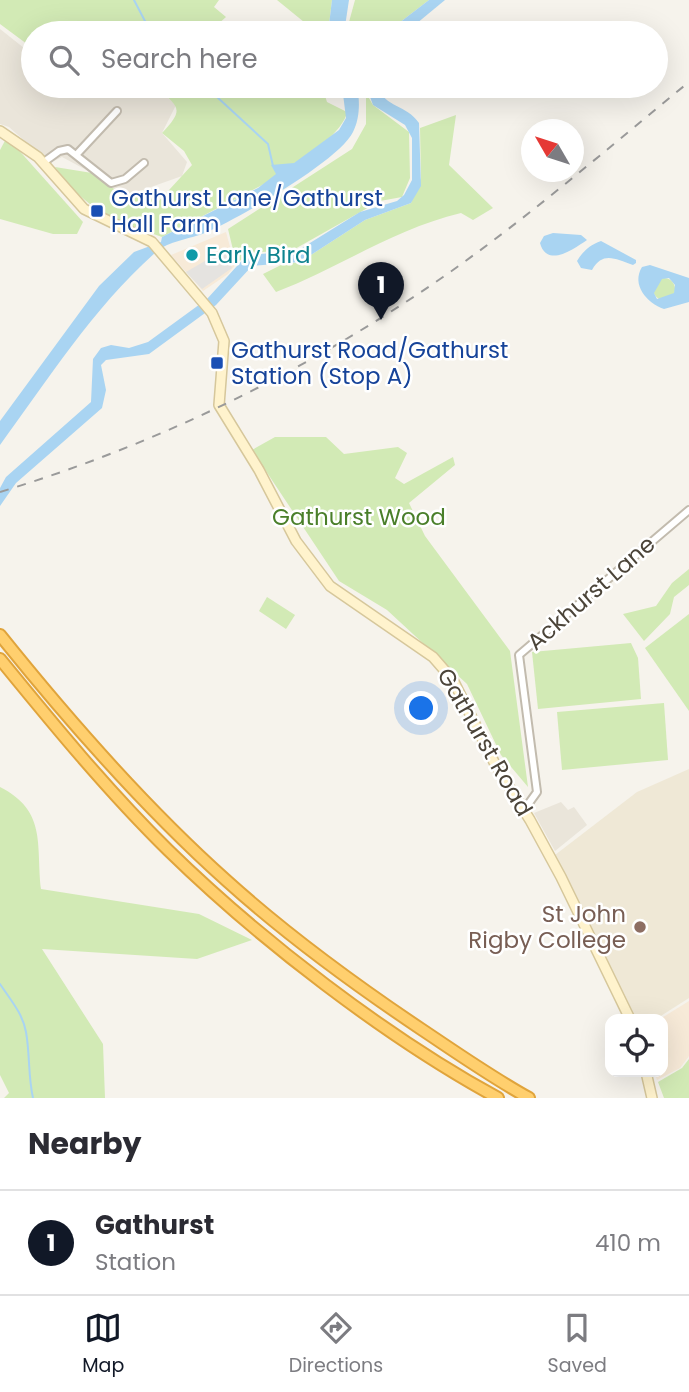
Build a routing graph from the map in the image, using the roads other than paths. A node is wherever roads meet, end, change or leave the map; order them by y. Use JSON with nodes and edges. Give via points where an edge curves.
{"nodes":[{"id":1,"x":117,"y":111,"type":"dead end"},
{"id":2,"x":0,"y":131,"type":"edge"},
{"id":3,"x":77,"y":153,"type":"junction"},
{"id":4,"x":44,"y":162,"type":"junction"},
{"id":5,"x":144,"y":163,"type":"dead end"},
{"id":6,"x":689,"y":510,"type":"edge"},
{"id":7,"x":0,"y":635,"type":"edge"},
{"id":8,"x":0,"y":659,"type":"edge"},
{"id":9,"x":524,"y":810,"type":"junction"},
{"id":10,"x":627,"y":1014,"type":"edge"},
{"id":11,"x":647,"y":1077,"type":"edge"},
{"id":12,"x":498,"y":1098,"type":"edge"},
{"id":13,"x":529,"y":1098,"type":"edge"},
{"id":14,"x":652,"y":1098,"type":"edge"}],
"edges":[{"from":1,"to":3,"type":"street"},
{"from":2,"to":4,"type":"main road"},
{"from":3,"to":4,"type":"street","via":[[59,151]]},
{"from":3,"to":5,"type":"street","via":[[111,183],[125,179]]},
{"from":4,"to":9,"type":"main road","name":"Gathurst Road","via":[[84,209],[158,249],[212,313],[224,341],[219,405],[316,570],[338,593],[447,671]]},
{"from":6,"to":9,"type":"street","name":"Ackhurst Lane","via":[[519,655],[537,792]]},
{"from":7,"to":13,"type":"highway","via":[[98,751],[225,880],[368,993],[484,1073]]},
{"from":8,"to":12,"type":"highway","via":[[111,790],[187,867],[378,1022]]},
{"from":9,"to":10,"type":"main road","name":"Gathurst Road"},
{"from":11,"to":14,"type":"main road"}]}
